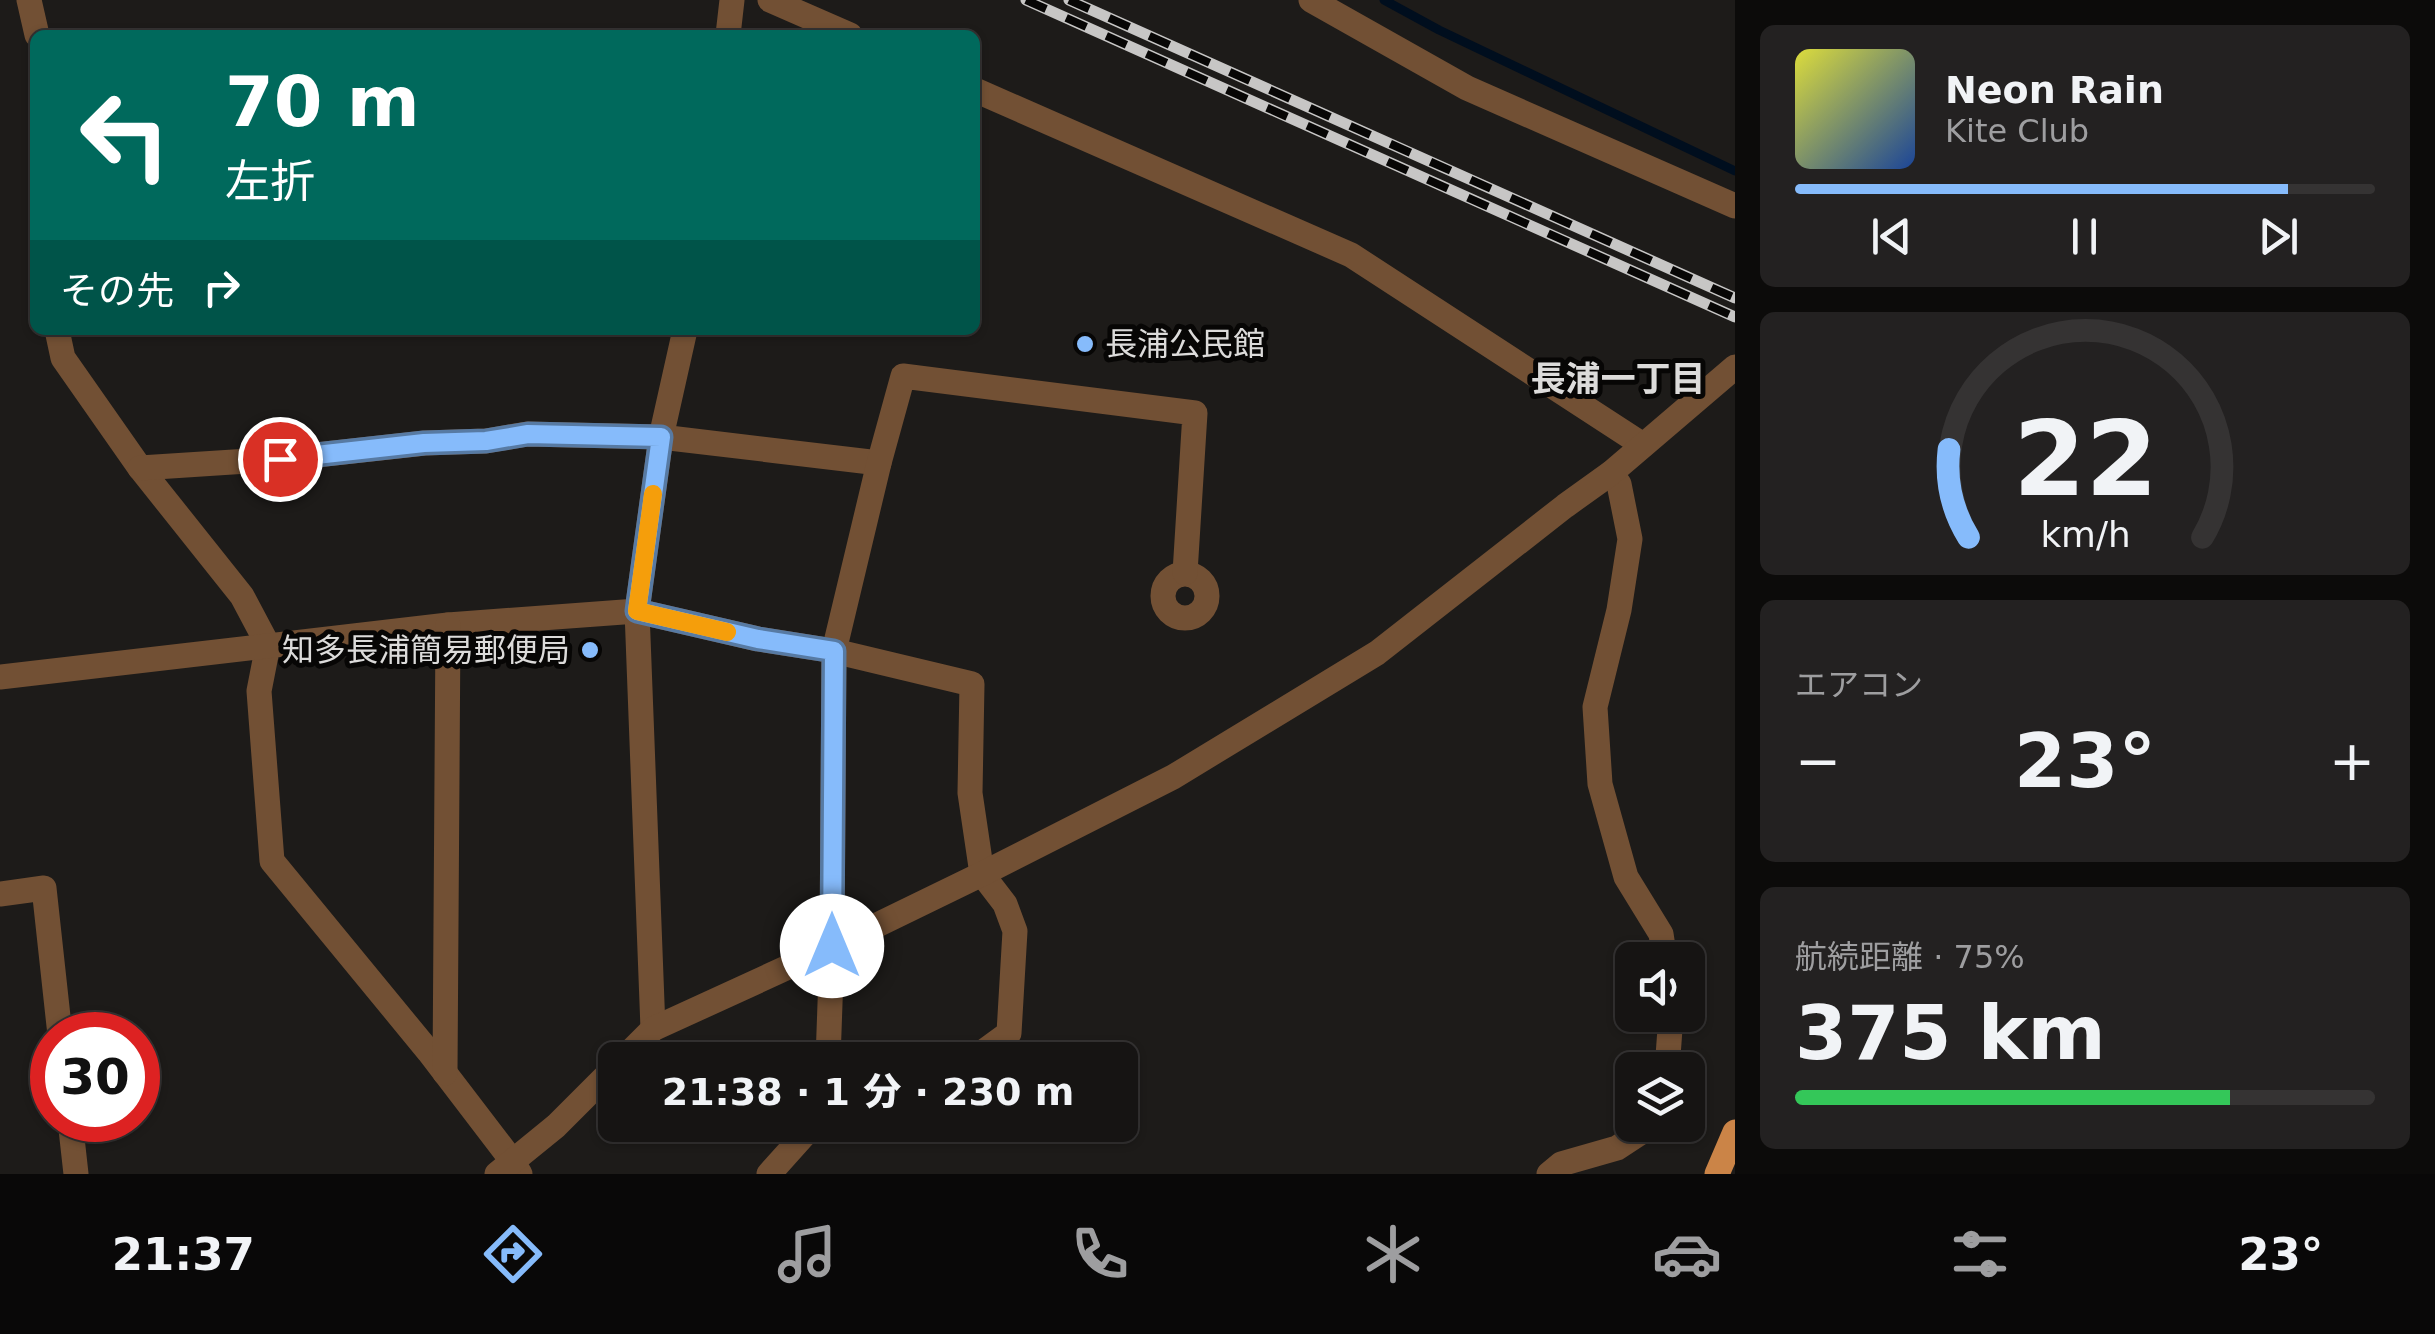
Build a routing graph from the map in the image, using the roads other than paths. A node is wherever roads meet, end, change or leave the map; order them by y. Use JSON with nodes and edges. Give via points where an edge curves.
{"nodes":[{"id":1,"x":29,"y":0,"type":"edge"},
{"id":2,"x":732,"y":0,"type":"edge"},
{"id":3,"x":770,"y":0,"type":"edge"},
{"id":4,"x":1311,"y":0,"type":"edge"},
{"id":5,"x":37,"y":30,"type":"edge"},
{"id":6,"x":729,"y":30,"type":"edge"},
{"id":7,"x":839,"y":30,"type":"edge"},
{"id":8,"x":980,"y":92,"type":"edge"},
{"id":9,"x":1735,"y":206,"type":"edge"},
{"id":10,"x":58,"y":335,"type":"edge"},
{"id":11,"x":684,"y":335,"type":"edge"},
{"id":12,"x":1735,"y":367,"type":"edge"},
{"id":13,"x":661,"y":437,"type":"junction"},
{"id":14,"x":1643,"y":445,"type":"junction"},
{"id":15,"x":879,"y":463,"type":"junction"},
{"id":16,"x":140,"y":468,"type":"junction"},
{"id":17,"x":1610,"y":473,"type":"junction"},
{"id":18,"x":1186,"y":573,"type":"dead end"},
{"id":19,"x":637,"y":611,"type":"junction"},
{"id":20,"x":448,"y":625,"type":"junction"},
{"id":21,"x":268,"y":645,"type":"junction"},
{"id":22,"x":834,"y":651,"type":"junction"},
{"id":23,"x":0,"y":677,"type":"edge"},
{"id":24,"x":982,"y":874,"type":"junction"},
{"id":25,"x":0,"y":894,"type":"edge"},
{"id":26,"x":1663,"y":942,"type":"edge"},
{"id":27,"x":832,"y":946,"type":"junction"},
{"id":28,"x":57,"y":1012,"type":"edge"},
{"id":29,"x":653,"y":1029,"type":"junction"},
{"id":30,"x":640,"y":1042,"type":"edge"},
{"id":31,"x":829,"y":1042,"type":"edge"},
{"id":32,"x":998,"y":1042,"type":"edge"},
{"id":33,"x":445,"y":1073,"type":"junction"},
{"id":34,"x":598,"y":1084,"type":"edge"},
{"id":35,"x":1735,"y":1132,"type":"edge"},
{"id":36,"x":72,"y":1142,"type":"edge"},
{"id":37,"x":798,"y":1142,"type":"edge"},
{"id":38,"x":1625,"y":1142,"type":"edge"},
{"id":39,"x":510,"y":1170,"type":"edge"},
{"id":40,"x":76,"y":1174,"type":"edge"},
{"id":41,"x":769,"y":1174,"type":"edge"},
{"id":42,"x":1549,"y":1174,"type":"edge"},
{"id":43,"x":1717,"y":1174,"type":"edge"}],
"edges":[{"from":1,"to":5,"type":"street"},
{"from":2,"to":6,"type":"street"},
{"from":3,"to":7,"type":"street"},
{"from":4,"to":9,"type":"street","via":[[1467,88]]},
{"from":8,"to":14,"type":"street","via":[[1350,255]]},
{"from":10,"to":16,"type":"street","via":[[63,358]]},
{"from":11,"to":13,"type":"street"},
{"from":12,"to":14,"type":"street"},
{"from":13,"to":15,"type":"street"},
{"from":13,"to":16,"type":"street","via":[[528,434]]},
{"from":13,"to":19,"type":"street"},
{"from":14,"to":17,"type":"street"},
{"from":15,"to":18,"type":"street","via":[[902,376],[1195,412]]},
{"from":15,"to":22,"type":"street"},
{"from":16,"to":21,"type":"street","via":[[242,596]]},
{"from":17,"to":24,"type":"street","via":[[1376,654],[1173,777]]},
{"from":17,"to":26,"type":"street","via":[[1619,484],[1630,538],[1594,708],[1600,784],[1626,877]]},
{"from":19,"to":20,"type":"street"},
{"from":19,"to":22,"type":"street"},
{"from":19,"to":29,"type":"street"},
{"from":20,"to":21,"type":"street"},
{"from":20,"to":33,"type":"street"},
{"from":21,"to":23,"type":"street"},
{"from":21,"to":33,"type":"street","via":[[258,691],[272,861]]},
{"from":22,"to":24,"type":"street","via":[[972,684],[970,793]]},
{"from":22,"to":27,"type":"street"},
{"from":24,"to":27,"type":"street"},
{"from":24,"to":32,"type":"street","via":[[1015,931],[1009,1034]]},
{"from":25,"to":28,"type":"street","via":[[44,888]]},
{"from":27,"to":29,"type":"street"},
{"from":27,"to":31,"type":"street"},
{"from":29,"to":30,"type":"street"},
{"from":33,"to":39,"type":"street"},
{"from":34,"to":39,"type":"street"},
{"from":35,"to":43,"type":"main road"},
{"from":36,"to":40,"type":"street"},
{"from":37,"to":41,"type":"street"},
{"from":38,"to":42,"type":"street"}]}
